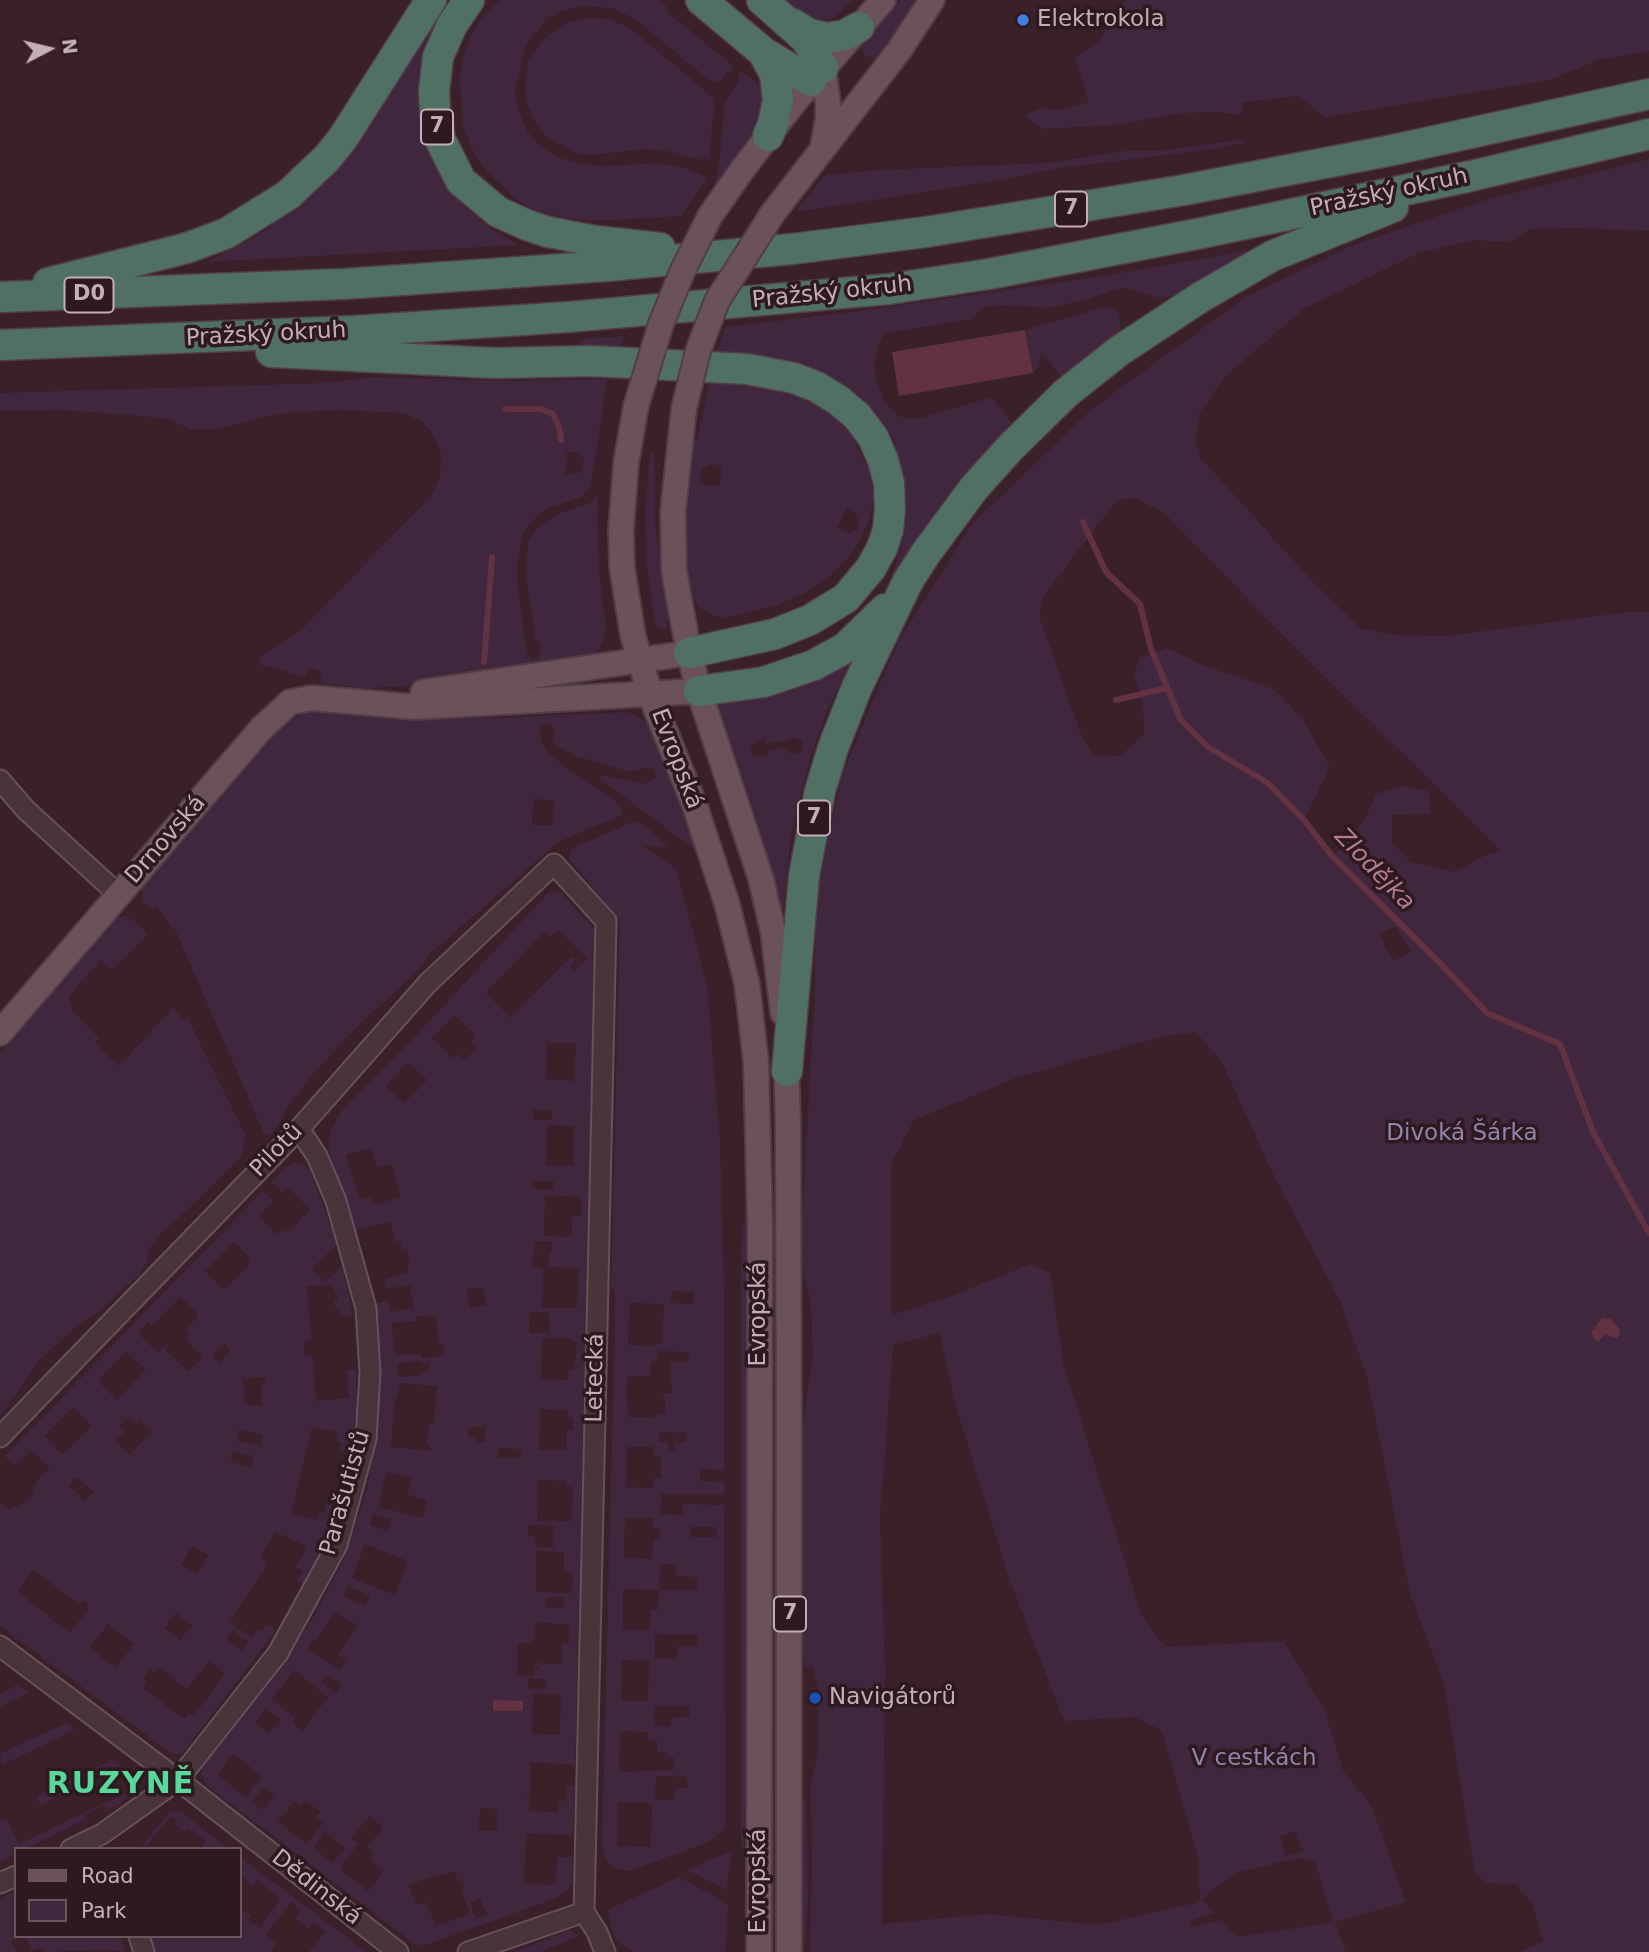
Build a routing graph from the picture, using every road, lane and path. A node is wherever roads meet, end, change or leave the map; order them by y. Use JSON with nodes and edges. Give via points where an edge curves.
{"nodes":[{"id":1,"x":431,"y":0,"type":"edge"},
{"id":2,"x":470,"y":0,"type":"edge"},
{"id":3,"x":701,"y":0,"type":"edge"},
{"id":4,"x":883,"y":0,"type":"edge"},
{"id":5,"x":932,"y":0,"type":"edge"},
{"id":6,"x":773,"y":9,"type":"edge"},
{"id":7,"x":859,"y":27,"type":"junction"},
{"id":8,"x":763,"y":52,"type":"junction"},
{"id":9,"x":881,"y":75,"type":"junction"},
{"id":10,"x":814,"y":84,"type":"junction"},
{"id":11,"x":1649,"y":94,"type":"edge"},
{"id":12,"x":1649,"y":134,"type":"edge"},
{"id":13,"x":768,"y":136,"type":"junction"},
{"id":14,"x":822,"y":150,"type":"junction"},
{"id":15,"x":1471,"y":176,"type":"junction"},
{"id":16,"x":748,"y":253,"type":"junction"},
{"id":17,"x":0,"y":296,"type":"edge"},
{"id":18,"x":89,"y":343,"type":"junction"},
{"id":19,"x":0,"y":345,"type":"edge"},
{"id":20,"x":908,"y":582,"type":"junction"},
{"id":21,"x":689,"y":653,"type":"junction"},
{"id":22,"x":639,"y":661,"type":"junction"},
{"id":23,"x":699,"y":691,"type":"junction"},
{"id":24,"x":650,"y":694,"type":"junction"},
{"id":25,"x":358,"y":702,"type":"junction"},
{"id":26,"x":0,"y":780,"type":"edge"},
{"id":27,"x":554,"y":864,"type":"joint"},
{"id":28,"x":119,"y":895,"type":"junction"},
{"id":29,"x":0,"y":1033,"type":"edge"},
{"id":30,"x":787,"y":1071,"type":"junction"},
{"id":31,"x":299,"y":1129,"type":"junction"},
{"id":32,"x":0,"y":1437,"type":"edge"},
{"id":33,"x":0,"y":1646,"type":"edge"},
{"id":34,"x":178,"y":1780,"type":"junction"},
{"id":35,"x":105,"y":1841,"type":"edge"},
{"id":36,"x":80,"y":1847,"type":"edge"},
{"id":37,"x":584,"y":1912,"type":"junction"},
{"id":38,"x":398,"y":1952,"type":"edge"},
{"id":39,"x":468,"y":1952,"type":"edge"},
{"id":40,"x":605,"y":1952,"type":"edge"},
{"id":41,"x":759,"y":1952,"type":"edge"},
{"id":42,"x":789,"y":1952,"type":"edge"}],
"edges":[{"from":1,"to":17,"type":"highway","via":[[343,138],[308,177],[274,205],[228,233],[187,248]]},
{"from":2,"to":16,"type":"highway","number":"7","via":[[438,57],[434,91],[440,139],[468,189],[498,212],[548,232],[675,250]]},
{"from":3,"to":8,"type":"highway","number":"7"},
{"from":4,"to":7,"type":"main road"},
{"from":5,"to":9,"type":"main road","name":"Evropská"},
{"from":6,"to":7,"type":"highway","via":[[818,37],[836,37]]},
{"from":6,"to":10,"type":"highway","via":[[806,39]]},
{"from":7,"to":10,"type":"main road"},
{"from":8,"to":10,"type":"highway"},
{"from":8,"to":13,"type":"highway","number":"7","via":[[775,74],[778,100]]},
{"from":9,"to":10,"type":"main road","via":[[853,87]]},
{"from":9,"to":14,"type":"main road","name":"Evropská"},
{"from":10,"to":13,"type":"main road","number":"7"},
{"from":10,"to":14,"type":"main road","via":[[828,118]]},
{"from":11,"to":16,"type":"highway","name":"Pražský okruh","number":"7","via":[[1197,187],[926,232]]},
{"from":12,"to":15,"type":"highway","name":"Pražský okruh","number":"7"},
{"from":13,"to":22,"type":"main road","number":"7","bridge":true,"via":[[710,216],[683,270],[636,406],[621,530],[626,593]]},
{"from":14,"to":21,"type":"main road","name":"Evropská","bridge":true,"via":[[773,213],[717,301],[698,351],[684,408],[673,537],[674,570]]},
{"from":15,"to":18,"type":"highway","name":"Pražský okruh","number":"D0","via":[[1095,254],[889,289],[568,317]]},
{"from":15,"to":20,"type":"highway","number":"7","via":[[1272,257],[1142,334],[1066,393],[1010,448],[957,509]]},
{"from":16,"to":17,"type":"highway","name":"Pražský okruh","number":"D0","via":[[356,283]]},
{"from":18,"to":19,"type":"highway","name":"Pražský okruh","number":"D0"},
{"from":18,"to":21,"type":"highway","via":[[495,363],[591,361],[720,368],[776,374],[817,387],[857,416],[883,460],[890,509],[877,559],[846,598],[810,620],[775,634]]},
{"from":20,"to":23,"type":"highway","via":[[873,623],[832,656],[764,682]]},
{"from":20,"to":30,"type":"highway","number":"7","via":[[856,687],[820,791],[804,876]]},
{"from":21,"to":22,"type":"main road","name":"Drnovská"},
{"from":21,"to":23,"type":"main road","name":"Evropská"},
{"from":22,"to":24,"type":"main road","number":"7"},
{"from":22,"to":25,"type":"main road","name":"Drnovská"},
{"from":23,"to":24,"type":"main road","name":"Drnovská"},
{"from":23,"to":30,"type":"main road","name":"Evropská","via":[[767,905]]},
{"from":24,"to":25,"type":"main road","name":"Drnovská","via":[[415,707]]},
{"from":24,"to":41,"type":"main road","name":"Evropská","number":"7","via":[[695,806],[727,904],[747,984],[756,1062]]},
{"from":25,"to":28,"type":"main road","name":"Drnovská","via":[[312,698],[282,708]]},
{"from":26,"to":28,"type":"street","via":[[26,810]]},
{"from":27,"to":31,"type":"street","name":"Pilotů","via":[[429,983]]},
{"from":27,"to":37,"type":"street","name":"Letecká","via":[[606,920]]},
{"from":28,"to":29,"type":"main road","name":"Drnovská"},
{"from":30,"to":42,"type":"main road","name":"Evropská","number":"7"},
{"from":31,"to":32,"type":"street","name":"Pilotů"},
{"from":31,"to":34,"type":"street","name":"Parašutistů","via":[[317,1156],[336,1201],[366,1308],[370,1373],[366,1439],[337,1545],[278,1653]]},
{"from":33,"to":34,"type":"street","name":"Dědinská"},
{"from":34,"to":35,"type":"street","name":"Parašutistů"},
{"from":34,"to":38,"type":"street","name":"Dědinská"},
{"from":35,"to":36,"type":"street","name":"Parašutistů"},
{"from":37,"to":39,"type":"street"},
{"from":37,"to":40,"type":"street"}]}
